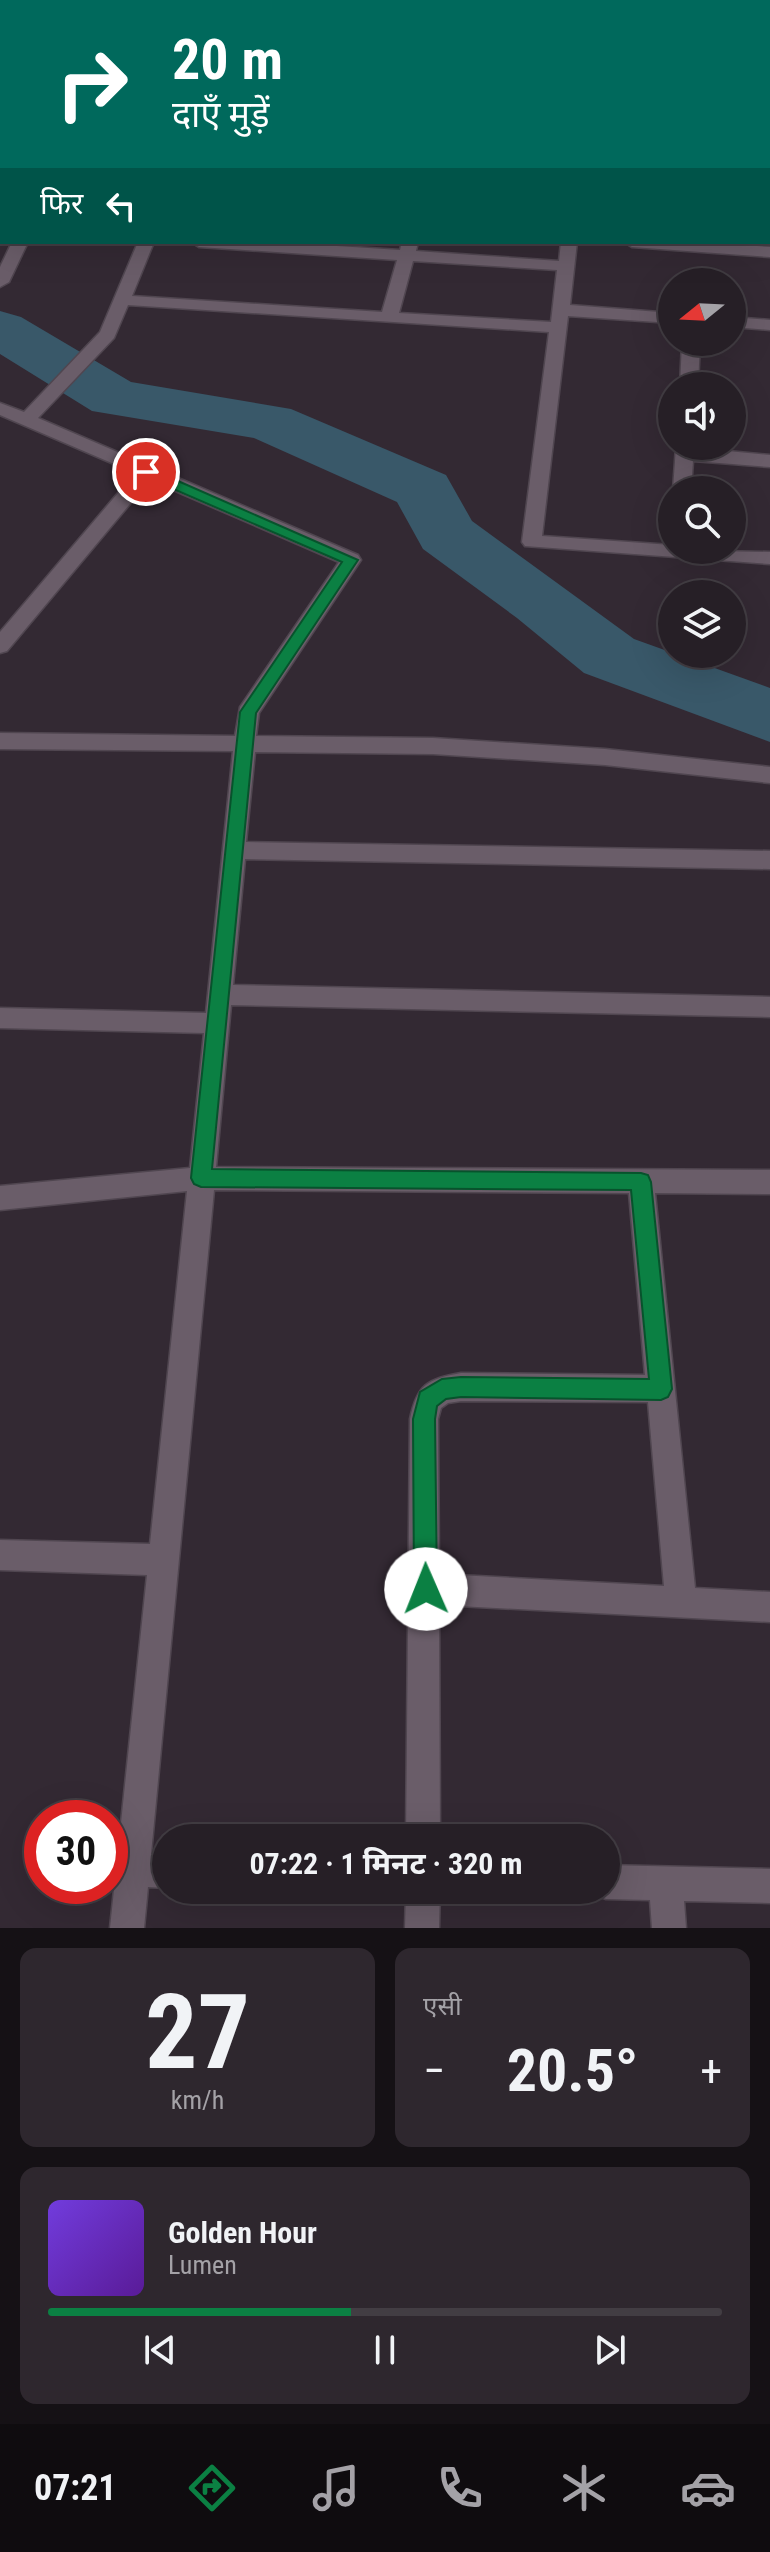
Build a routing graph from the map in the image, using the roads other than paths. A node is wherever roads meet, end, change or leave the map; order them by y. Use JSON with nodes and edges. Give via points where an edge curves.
{"nodes":[{"id":1,"x":19,"y":244,"type":"edge"},
{"id":2,"x":145,"y":244,"type":"edge"},
{"id":3,"x":259,"y":244,"type":"edge"},
{"id":4,"x":569,"y":244,"type":"edge"},
{"id":5,"x":660,"y":244,"type":"edge"},
{"id":6,"x":408,"y":249,"type":"edge"},
{"id":7,"x":770,"y":252,"type":"edge"},
{"id":8,"x":567,"y":266,"type":"junction"},
{"id":9,"x":1,"y":282,"type":"edge"},
{"id":10,"x":122,"y":300,"type":"junction"},
{"id":11,"x":389,"y":317,"type":"junction"},
{"id":12,"x":658,"y":318,"type":"edge"},
{"id":13,"x":561,"y":319,"type":"junction"},
{"id":14,"x":746,"y":323,"type":"edge"},
{"id":15,"x":770,"y":325,"type":"edge"},
{"id":16,"x":0,"y":408,"type":"edge"},
{"id":17,"x":27,"y":419,"type":"junction"},
{"id":18,"x":746,"y":458,"type":"edge"},
{"id":19,"x":770,"y":461,"type":"edge"},
{"id":20,"x":146,"y":472,"type":"junction"},
{"id":21,"x":658,"y":550,"type":"edge"},
{"id":22,"x":746,"y":556,"type":"edge"},
{"id":23,"x":770,"y":558,"type":"edge"},
{"id":24,"x":0,"y":646,"type":"edge"},
{"id":25,"x":0,"y":741,"type":"edge"},
{"id":26,"x":244,"y":743,"type":"junction"},
{"id":27,"x":770,"y":775,"type":"edge"},
{"id":28,"x":234,"y":850,"type":"junction"},
{"id":29,"x":770,"y":860,"type":"edge"},
{"id":30,"x":770,"y":1007,"type":"edge"},
{"id":31,"x":218,"y":1009,"type":"junction"},
{"id":32,"x":0,"y":1018,"type":"edge"},
{"id":33,"x":201,"y":1178,"type":"junction"},
{"id":34,"x":641,"y":1182,"type":"junction"},
{"id":35,"x":770,"y":1182,"type":"edge"},
{"id":36,"x":0,"y":1198,"type":"edge"},
{"id":37,"x":661,"y":1389,"type":"junction"},
{"id":38,"x":0,"y":1555,"type":"edge"},
{"id":39,"x":164,"y":1560,"type":"junction"},
{"id":40,"x":426,"y":1589,"type":"junction"},
{"id":41,"x":681,"y":1603,"type":"junction"},
{"id":42,"x":770,"y":1607,"type":"edge"},
{"id":43,"x":423,"y":1824,"type":"edge"},
{"id":44,"x":150,"y":1871,"type":"edge"},
{"id":45,"x":620,"y":1882,"type":"edge"},
{"id":46,"x":666,"y":1884,"type":"junction"},
{"id":47,"x":770,"y":1886,"type":"edge"},
{"id":48,"x":423,"y":1904,"type":"edge"},
{"id":49,"x":127,"y":1928,"type":"edge"},
{"id":50,"x":422,"y":1928,"type":"edge"},
{"id":51,"x":669,"y":1928,"type":"edge"}],
"edges":[{"from":1,"to":9,"type":"street"},
{"from":2,"to":10,"type":"street"},
{"from":3,"to":6,"type":"street"},
{"from":4,"to":8,"type":"street"},
{"from":5,"to":7,"type":"street"},
{"from":6,"to":8,"type":"street"},
{"from":6,"to":11,"type":"street"},
{"from":8,"to":13,"type":"street"},
{"from":10,"to":11,"type":"street"},
{"from":10,"to":17,"type":"street","via":[[108,334]]},
{"from":11,"to":13,"type":"street"},
{"from":12,"to":13,"type":"street"},
{"from":13,"to":21,"type":"street","via":[[532,542]]},
{"from":14,"to":15,"type":"street"},
{"from":16,"to":17,"type":"street"},
{"from":17,"to":20,"type":"street"},
{"from":18,"to":19,"type":"street"},
{"from":20,"to":24,"type":"street"},
{"from":20,"to":26,"type":"street","via":[[351,560],[248,712]]},
{"from":22,"to":23,"type":"street"},
{"from":25,"to":26,"type":"street"},
{"from":26,"to":27,"type":"street","via":[[433,746]]},
{"from":26,"to":28,"type":"street"},
{"from":28,"to":29,"type":"street"},
{"from":28,"to":31,"type":"street"},
{"from":30,"to":31,"type":"street"},
{"from":31,"to":32,"type":"street"},
{"from":31,"to":33,"type":"street"},
{"from":33,"to":34,"type":"street"},
{"from":33,"to":36,"type":"street"},
{"from":33,"to":39,"type":"street"},
{"from":34,"to":35,"type":"street"},
{"from":34,"to":37,"type":"street"},
{"from":37,"to":40,"type":"street","via":[[461,1387],[442,1390],[428,1400]]},
{"from":37,"to":41,"type":"street"},
{"from":38,"to":39,"type":"street"},
{"from":39,"to":44,"type":"street"},
{"from":40,"to":41,"type":"street"},
{"from":40,"to":43,"type":"street"},
{"from":41,"to":42,"type":"street"},
{"from":44,"to":49,"type":"street"},
{"from":45,"to":46,"type":"street"},
{"from":46,"to":47,"type":"street"},
{"from":46,"to":51,"type":"street"},
{"from":48,"to":50,"type":"street"}]}
